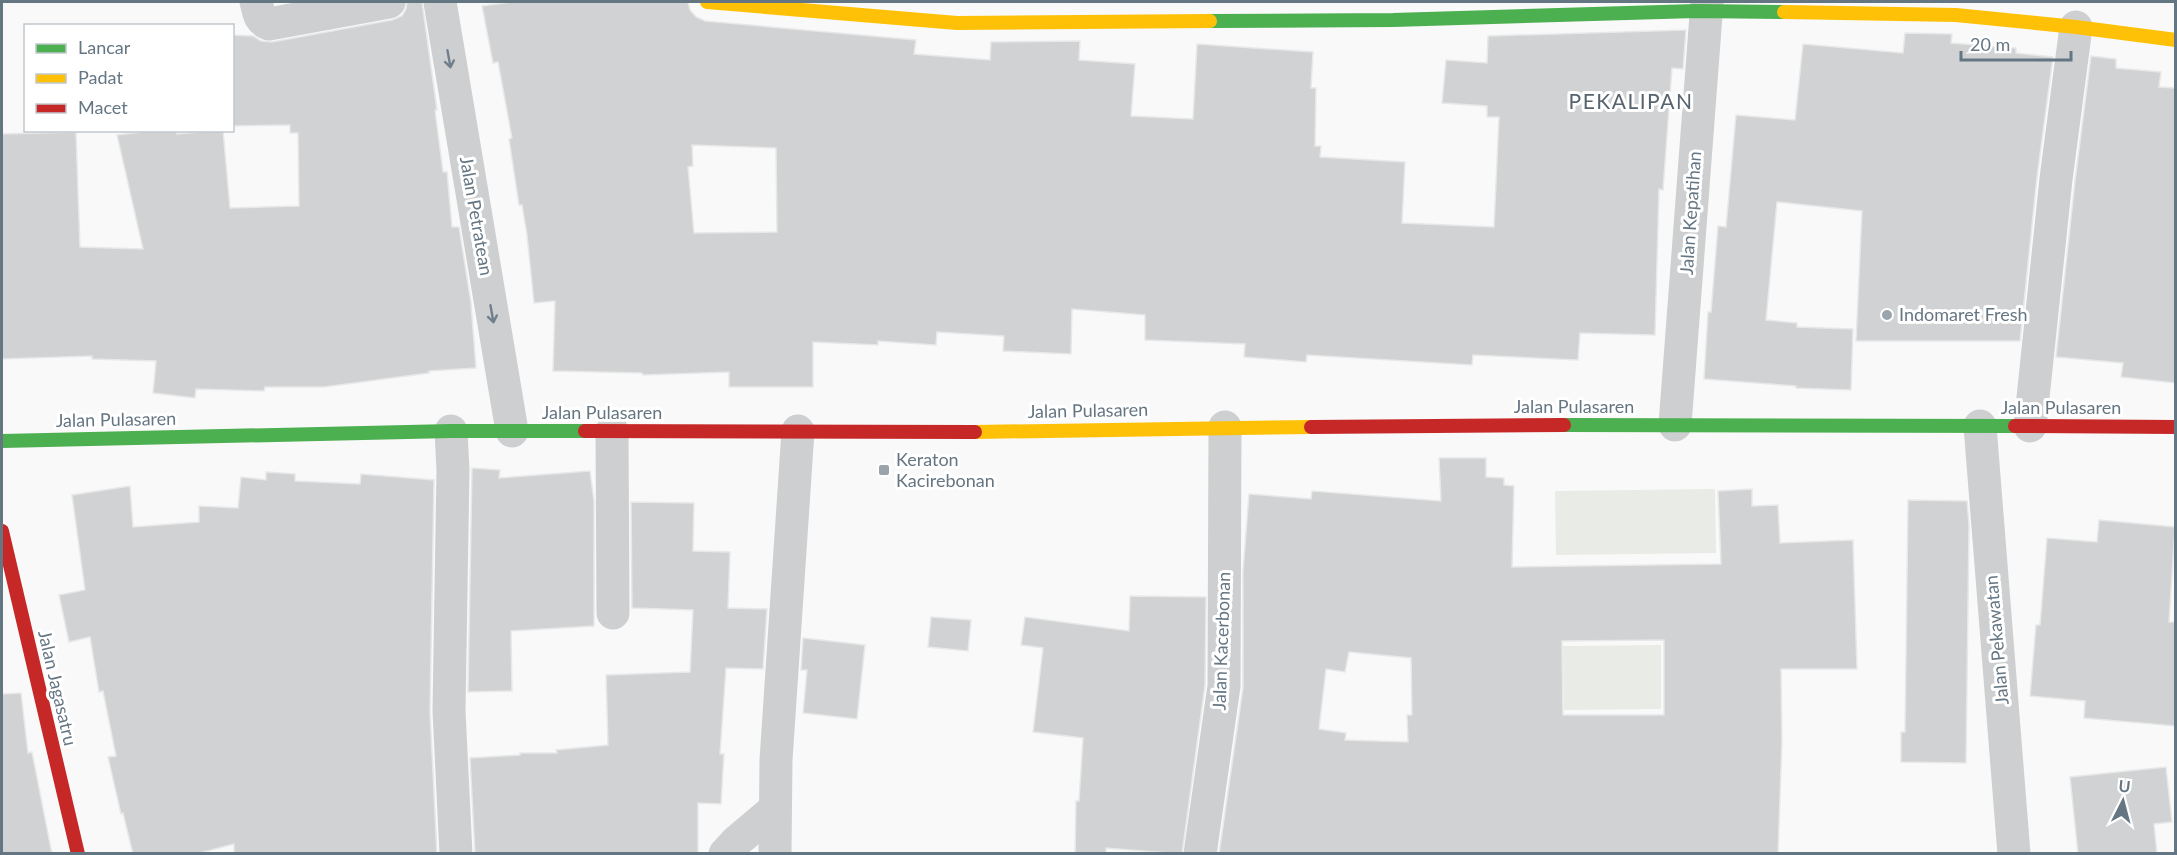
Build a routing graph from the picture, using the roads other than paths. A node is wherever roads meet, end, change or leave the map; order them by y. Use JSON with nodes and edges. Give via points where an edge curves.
{"nodes":[{"id":1,"x":256,"y":2,"type":"edge"},
{"id":2,"x":389,"y":2,"type":"edge"},
{"id":3,"x":440,"y":2,"type":"edge"},
{"id":4,"x":707,"y":2,"type":"edge"},
{"id":5,"x":1706,"y":7,"type":"edge"},
{"id":6,"x":1956,"y":8,"type":"edge"},
{"id":7,"x":2076,"y":27,"type":"junction"},
{"id":8,"x":2175,"y":40,"type":"edge"},
{"id":9,"x":1675,"y":425,"type":"junction"},
{"id":10,"x":1980,"y":426,"type":"junction"},
{"id":11,"x":2030,"y":426,"type":"junction"},
{"id":12,"x":1225,"y":427,"type":"junction"},
{"id":13,"x":2175,"y":427,"type":"edge"},
{"id":14,"x":451,"y":431,"type":"junction"},
{"id":15,"x":512,"y":431,"type":"junction"},
{"id":16,"x":612,"y":431,"type":"junction"},
{"id":17,"x":798,"y":431,"type":"junction"},
{"id":18,"x":2,"y":441,"type":"edge"},
{"id":19,"x":2,"y":531,"type":"edge"},
{"id":20,"x":613,"y":613,"type":"dead end"},
{"id":21,"x":775,"y":809,"type":"junction"},
{"id":22,"x":78,"y":854,"type":"edge"},
{"id":23,"x":456,"y":854,"type":"edge"},
{"id":24,"x":725,"y":854,"type":"edge"},
{"id":25,"x":775,"y":854,"type":"edge"},
{"id":26,"x":1200,"y":854,"type":"edge"},
{"id":27,"x":2014,"y":854,"type":"edge"}],
"edges":[{"from":1,"to":2,"type":"street","via":[[260,17],[269,24]]},
{"from":3,"to":15,"type":"street","name":"Jalan Petratean","one_way":true},
{"from":4,"to":5,"type":"main road","via":[[957,23],[1393,20]]},
{"from":5,"to":6,"type":"main road"},
{"from":5,"to":9,"type":"street","name":"Jalan Kepatihan"},
{"from":6,"to":7,"type":"main road"},
{"from":7,"to":8,"type":"main road"},
{"from":7,"to":11,"type":"street"},
{"from":9,"to":10,"type":"main road","name":"Jalan Pulasaren"},
{"from":9,"to":12,"type":"main road","name":"Jalan Pulasaren"},
{"from":10,"to":11,"type":"main road","name":"Jalan Pulasaren"},
{"from":10,"to":27,"type":"street","name":"Jalan Pekawatan"},
{"from":11,"to":13,"type":"main road","name":"Jalan Pulasaren"},
{"from":12,"to":17,"type":"main road","name":"Jalan Pulasaren"},
{"from":12,"to":26,"type":"street","name":"Jalan Kacerbonan","via":[[1224,686]]},
{"from":14,"to":15,"type":"main road","name":"Jalan Pulasaren"},
{"from":14,"to":18,"type":"main road","name":"Jalan Pulasaren"},
{"from":14,"to":23,"type":"street","via":[[449,711]]},
{"from":15,"to":16,"type":"main road","name":"Jalan Pulasaren"},
{"from":16,"to":17,"type":"main road","name":"Jalan Pulasaren"},
{"from":16,"to":20,"type":"street"},
{"from":17,"to":21,"type":"street"},
{"from":19,"to":22,"type":"main road","name":"Jalan Jagasatru"},
{"from":21,"to":24,"type":"street"},
{"from":21,"to":25,"type":"street"}]}
